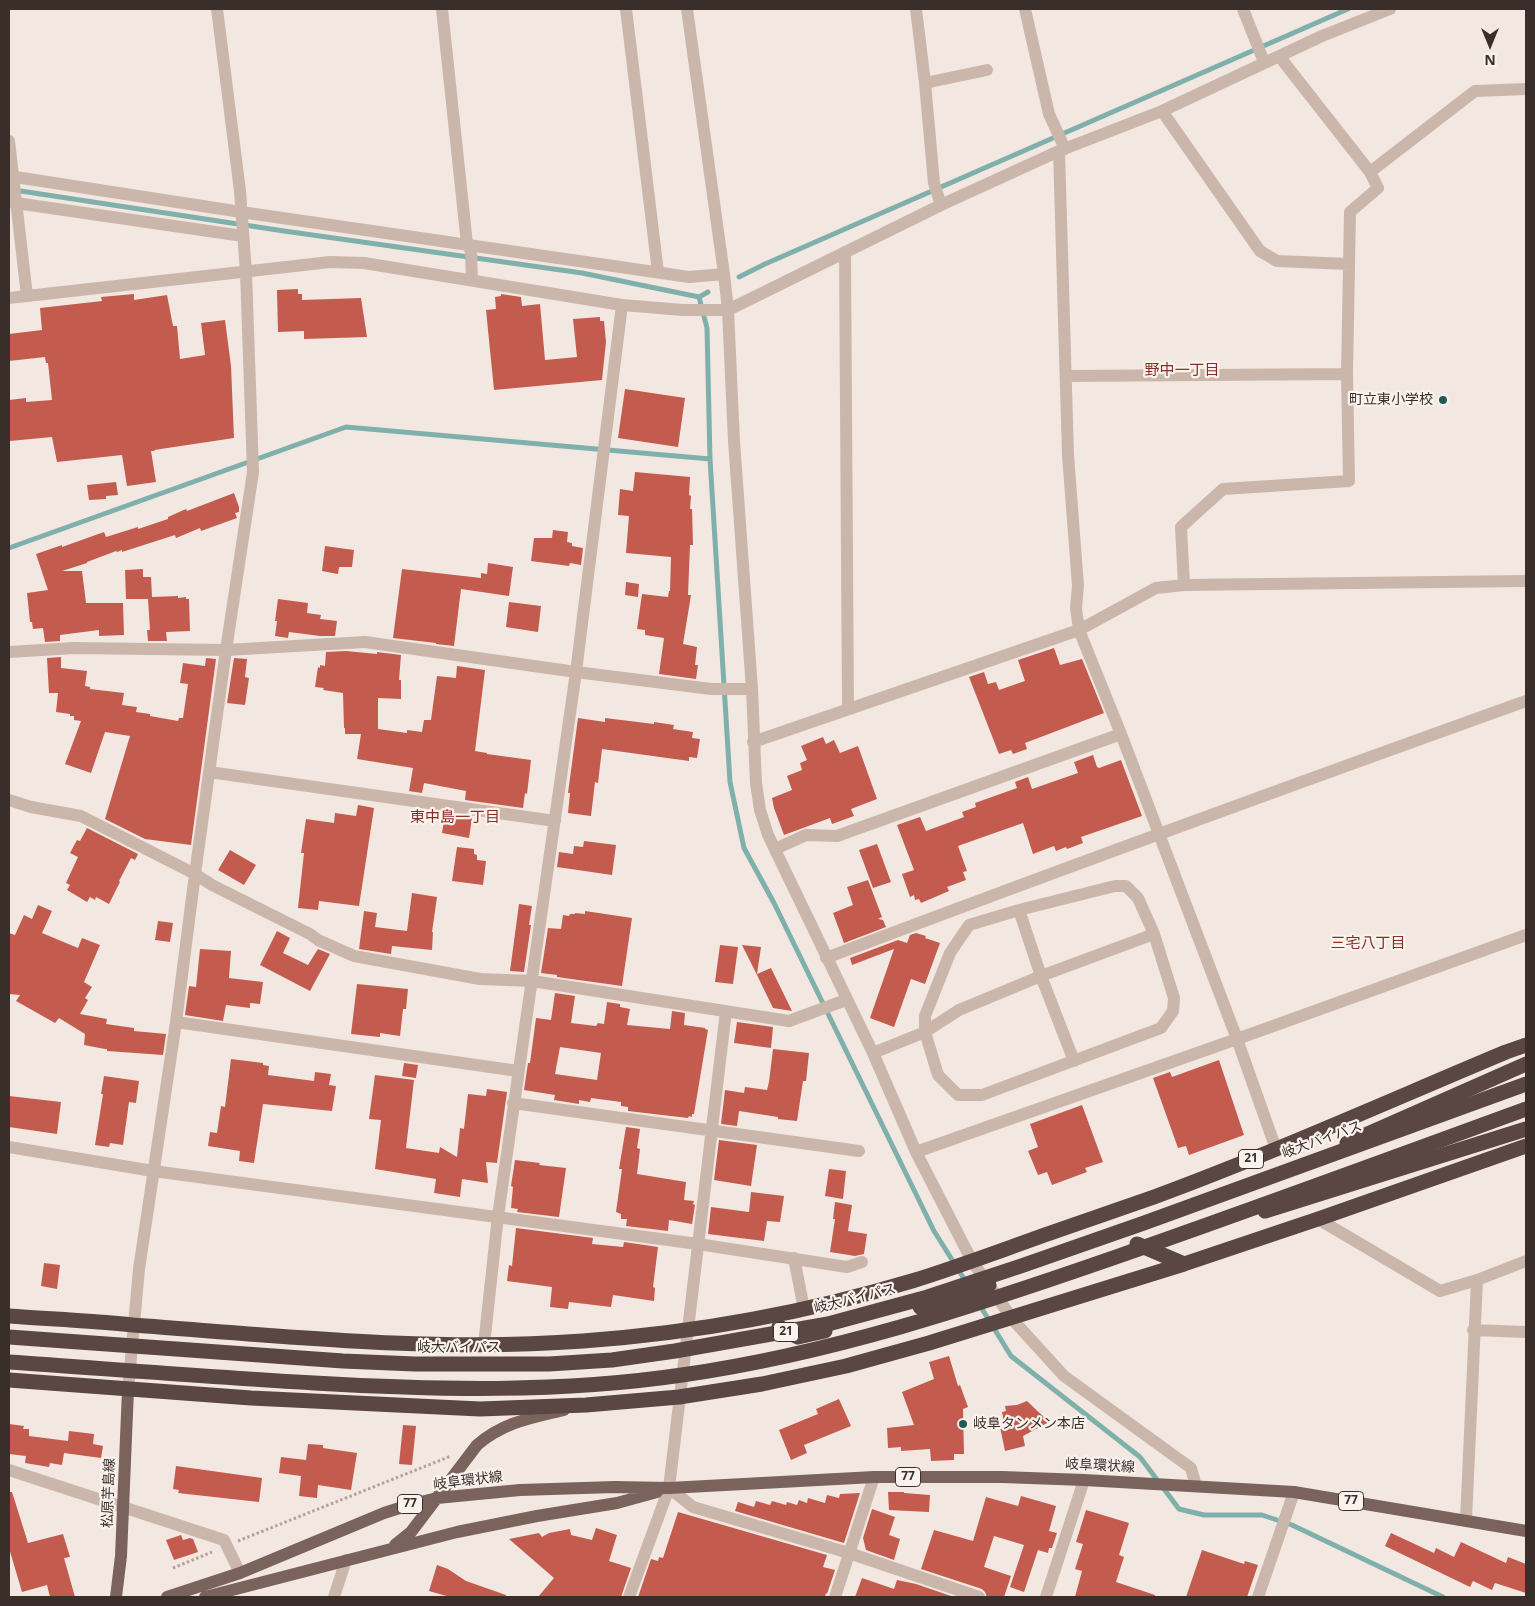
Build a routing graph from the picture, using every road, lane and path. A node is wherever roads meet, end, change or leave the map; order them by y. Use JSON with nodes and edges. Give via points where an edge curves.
{"nodes":[{"id":1,"x":217,"y":9,"type":"edge"},
{"id":2,"x":442,"y":9,"type":"edge"},
{"id":3,"x":626,"y":9,"type":"edge"},
{"id":4,"x":687,"y":9,"type":"edge"},
{"id":5,"x":916,"y":9,"type":"edge"},
{"id":6,"x":1025,"y":9,"type":"edge"},
{"id":7,"x":1242,"y":9,"type":"edge"},
{"id":8,"x":1387,"y":9,"type":"edge"},
{"id":9,"x":1279,"y":56,"type":"junction"},
{"id":10,"x":1263,"y":59,"type":"junction"},
{"id":11,"x":987,"y":70,"type":"dead end"},
{"id":12,"x":925,"y":83,"type":"junction"},
{"id":13,"x":1526,"y":89,"type":"edge"},
{"id":14,"x":1162,"y":111,"type":"junction"},
{"id":15,"x":9,"y":141,"type":"edge"},
{"id":16,"x":1060,"y":144,"type":"junction"},
{"id":17,"x":1370,"y":172,"type":"junction"},
{"id":18,"x":12,"y":179,"type":"edge"},
{"id":19,"x":13,"y":201,"type":"edge"},
{"id":20,"x":940,"y":201,"type":"junction"},
{"id":21,"x":242,"y":215,"type":"junction"},
{"id":22,"x":243,"y":234,"type":"junction"},
{"id":23,"x":469,"y":248,"type":"junction"},
{"id":24,"x":845,"y":252,"type":"junction"},
{"id":25,"x":1349,"y":264,"type":"junction"},
{"id":26,"x":246,"y":272,"type":"junction"},
{"id":27,"x":658,"y":272,"type":"junction"},
{"id":28,"x":724,"y":274,"type":"junction"},
{"id":29,"x":472,"y":275,"type":"junction"},
{"id":30,"x":27,"y":296,"type":"junction"},
{"id":31,"x":9,"y":298,"type":"edge"},
{"id":32,"x":622,"y":305,"type":"junction"},
{"id":33,"x":728,"y":310,"type":"junction"},
{"id":34,"x":1346,"y":374,"type":"junction"},
{"id":35,"x":1066,"y":376,"type":"junction"},
{"id":36,"x":1526,"y":581,"type":"edge"},
{"id":37,"x":1184,"y":585,"type":"junction"},
{"id":38,"x":1079,"y":630,"type":"junction"},
{"id":39,"x":226,"y":650,"type":"junction"},
{"id":40,"x":9,"y":652,"type":"edge"},
{"id":41,"x":576,"y":672,"type":"junction"},
{"id":42,"x":752,"y":689,"type":"junction"},
{"id":43,"x":1526,"y":701,"type":"edge"},
{"id":44,"x":848,"y":709,"type":"junction"},
{"id":45,"x":1121,"y":734,"type":"junction"},
{"id":46,"x":754,"y":742,"type":"junction"},
{"id":47,"x":209,"y":772,"type":"junction"},
{"id":48,"x":9,"y":800,"type":"edge"},
{"id":49,"x":555,"y":821,"type":"junction"},
{"id":50,"x":1159,"y":833,"type":"junction"},
{"id":51,"x":775,"y":849,"type":"junction"},
{"id":52,"x":195,"y":874,"type":"junction"},
{"id":53,"x":1019,"y":910,"type":"junction"},
{"id":54,"x":1154,"y":934,"type":"junction"},
{"id":55,"x":1526,"y":935,"type":"edge"},
{"id":56,"x":826,"y":958,"type":"junction"},
{"id":57,"x":1041,"y":976,"type":"junction"},
{"id":58,"x":532,"y":981,"type":"junction"},
{"id":59,"x":841,"y":1002,"type":"junction"},
{"id":60,"x":726,"y":1011,"type":"junction"},
{"id":61,"x":176,"y":1022,"type":"junction"},
{"id":62,"x":925,"y":1032,"type":"junction"},
{"id":63,"x":1237,"y":1039,"type":"junction"},
{"id":64,"x":1526,"y":1045,"type":"edge"},
{"id":65,"x":873,"y":1052,"type":"junction"},
{"id":66,"x":1074,"y":1061,"type":"junction"},
{"id":67,"x":1526,"y":1064,"type":"edge"},
{"id":68,"x":518,"y":1071,"type":"junction"},
{"id":69,"x":1526,"y":1084,"type":"edge"},
{"id":70,"x":513,"y":1103,"type":"junction"},
{"id":71,"x":1526,"y":1109,"type":"edge"},
{"id":72,"x":1526,"y":1129,"type":"edge"},
{"id":73,"x":711,"y":1130,"type":"junction"},
{"id":74,"x":1526,"y":1146,"type":"edge"},
{"id":75,"x":9,"y":1148,"type":"edge"},
{"id":76,"x":1276,"y":1149,"type":"junction"},
{"id":77,"x":859,"y":1150,"type":"dead end"},
{"id":78,"x":916,"y":1152,"type":"junction"},
{"id":79,"x":153,"y":1171,"type":"junction"},
{"id":80,"x":1272,"y":1175,"type":"junction"},
{"id":81,"x":498,"y":1216,"type":"junction"},
{"id":82,"x":1318,"y":1219,"type":"junction"},
{"id":83,"x":698,"y":1244,"type":"junction"},
{"id":84,"x":1152,"y":1245,"type":"junction"},
{"id":85,"x":794,"y":1258,"type":"junction"},
{"id":86,"x":972,"y":1261,"type":"junction"},
{"id":87,"x":1526,"y":1261,"type":"edge"},
{"id":88,"x":862,"y":1262,"type":"dead end"},
{"id":89,"x":1184,"y":1264,"type":"junction"},
{"id":90,"x":1477,"y":1280,"type":"junction"},
{"id":91,"x":992,"y":1289,"type":"junction"},
{"id":92,"x":804,"y":1308,"type":"junction"},
{"id":93,"x":9,"y":1316,"type":"edge"},
{"id":94,"x":1010,"y":1317,"type":"junction"},
{"id":95,"x":762,"y":1318,"type":"junction"},
{"id":96,"x":133,"y":1325,"type":"junction"},
{"id":97,"x":688,"y":1330,"type":"junction"},
{"id":98,"x":1473,"y":1330,"type":"junction"},
{"id":99,"x":1526,"y":1332,"type":"edge"},
{"id":100,"x":9,"y":1336,"type":"edge"},
{"id":101,"x":484,"y":1345,"type":"junction"},
{"id":102,"x":9,"y":1362,"type":"edge"},
{"id":103,"x":9,"y":1380,"type":"edge"},
{"id":104,"x":128,"y":1390,"type":"junction"},
{"id":105,"x":679,"y":1397,"type":"junction"},
{"id":106,"x":586,"y":1406,"type":"junction"},
{"id":107,"x":451,"y":1456,"type":"dead end"},
{"id":108,"x":9,"y":1470,"type":"edge"},
{"id":109,"x":874,"y":1477,"type":"junction"},
{"id":110,"x":1084,"y":1480,"type":"junction"},
{"id":111,"x":1196,"y":1486,"type":"junction"},
{"id":112,"x":669,"y":1488,"type":"junction"},
{"id":113,"x":1294,"y":1492,"type":"junction"},
{"id":114,"x":437,"y":1498,"type":"junction"},
{"id":115,"x":124,"y":1508,"type":"junction"},
{"id":116,"x":1466,"y":1520,"type":"junction"},
{"id":117,"x":1526,"y":1531,"type":"edge"},
{"id":118,"x":226,"y":1546,"type":"junction"},
{"id":119,"x":380,"y":1551,"type":"junction"},
{"id":120,"x":850,"y":1553,"type":"junction"},
{"id":121,"x":346,"y":1560,"type":"junction"},
{"id":122,"x":172,"y":1568,"type":"dead end"},
{"id":123,"x":240,"y":1573,"type":"junction"},
{"id":124,"x":116,"y":1597,"type":"edge"},
{"id":125,"x":167,"y":1597,"type":"edge"},
{"id":126,"x":205,"y":1597,"type":"edge"},
{"id":127,"x":334,"y":1597,"type":"edge"},
{"id":128,"x":629,"y":1597,"type":"edge"},
{"id":129,"x":835,"y":1597,"type":"edge"},
{"id":130,"x":978,"y":1597,"type":"edge"},
{"id":131,"x":1046,"y":1597,"type":"edge"},
{"id":132,"x":1258,"y":1597,"type":"edge"}],
"edges":[{"from":1,"to":21,"type":"street"},
{"from":2,"to":23,"type":"street"},
{"from":3,"to":27,"type":"street"},
{"from":4,"to":28,"type":"street"},
{"from":5,"to":12,"type":"street"},
{"from":6,"to":16,"type":"street","via":[[1049,114]]},
{"from":7,"to":10,"type":"street"},
{"from":8,"to":9,"type":"street"},
{"from":9,"to":10,"type":"street"},
{"from":9,"to":17,"type":"street"},
{"from":10,"to":14,"type":"street"},
{"from":11,"to":12,"type":"street"},
{"from":12,"to":20,"type":"street","via":[[934,183]]},
{"from":13,"to":17,"type":"street","via":[[1475,92]]},
{"from":14,"to":16,"type":"street"},
{"from":14,"to":25,"type":"street","via":[[1260,251],[1277,261]]},
{"from":15,"to":18,"type":"street"},
{"from":16,"to":20,"type":"street"},
{"from":16,"to":35,"type":"street"},
{"from":17,"to":25,"type":"street","via":[[1378,188],[1350,212]]},
{"from":18,"to":19,"type":"street"},
{"from":18,"to":21,"type":"street"},
{"from":19,"to":22,"type":"street"},
{"from":19,"to":30,"type":"street"},
{"from":20,"to":24,"type":"street"},
{"from":21,"to":22,"type":"street"},
{"from":21,"to":23,"type":"street"},
{"from":22,"to":26,"type":"street"},
{"from":23,"to":27,"type":"street"},
{"from":23,"to":29,"type":"street"},
{"from":24,"to":33,"type":"street"},
{"from":24,"to":44,"type":"street"},
{"from":25,"to":34,"type":"street"},
{"from":26,"to":29,"type":"street","via":[[330,262]]},
{"from":26,"to":30,"type":"street"},
{"from":26,"to":39,"type":"street","via":[[254,472]]},
{"from":27,"to":28,"type":"street","via":[[689,277]]},
{"from":28,"to":33,"type":"street"},
{"from":29,"to":32,"type":"street"},
{"from":30,"to":31,"type":"street"},
{"from":32,"to":33,"type":"street"},
{"from":32,"to":41,"type":"street"},
{"from":33,"to":42,"type":"street","via":[[734,450]]},
{"from":34,"to":35,"type":"street"},
{"from":34,"to":37,"type":"street","via":[[1349,481],[1223,489],[1181,527]]},
{"from":35,"to":38,"type":"street"},
{"from":36,"to":37,"type":"street"},
{"from":37,"to":38,"type":"street","via":[[1156,588]]},
{"from":38,"to":44,"type":"street"},
{"from":38,"to":45,"type":"street"},
{"from":39,"to":40,"type":"street","via":[[74,648]]},
{"from":39,"to":41,"type":"street","via":[[365,642]]},
{"from":39,"to":47,"type":"street"},
{"from":41,"to":42,"type":"street","via":[[713,689]]},
{"from":41,"to":49,"type":"street"},
{"from":42,"to":46,"type":"street"},
{"from":43,"to":50,"type":"street"},
{"from":44,"to":46,"type":"street"},
{"from":45,"to":50,"type":"street"},
{"from":45,"to":51,"type":"street","via":[[837,836],[806,835]]},
{"from":46,"to":51,"type":"street","via":[[760,810]]},
{"from":47,"to":49,"type":"street"},
{"from":47,"to":52,"type":"street"},
{"from":48,"to":52,"type":"street","via":[[81,816]]},
{"from":49,"to":58,"type":"street"},
{"from":50,"to":56,"type":"street"},
{"from":50,"to":63,"type":"street"},
{"from":51,"to":56,"type":"street"},
{"from":52,"to":58,"type":"street","via":[[354,956],[480,979]]},
{"from":52,"to":61,"type":"street"},
{"from":53,"to":54,"type":"street","via":[[1126,886],[1138,898]]},
{"from":53,"to":57,"type":"street"},
{"from":53,"to":62,"type":"street","via":[[969,924],[950,952],[925,1016]]},
{"from":54,"to":57,"type":"street"},
{"from":54,"to":66,"type":"street","via":[[1174,998],[1173,1011],[1161,1028]]},
{"from":55,"to":63,"type":"street"},
{"from":56,"to":59,"type":"street"},
{"from":57,"to":62,"type":"street","via":[[959,1010]]},
{"from":57,"to":66,"type":"street"},
{"from":58,"to":60,"type":"street"},
{"from":58,"to":68,"type":"street"},
{"from":59,"to":60,"type":"street","via":[[789,1021]]},
{"from":59,"to":65,"type":"street"},
{"from":60,"to":73,"type":"street"},
{"from":61,"to":68,"type":"street"},
{"from":61,"to":79,"type":"street"},
{"from":62,"to":65,"type":"street"},
{"from":62,"to":66,"type":"street","via":[[938,1075],[958,1095],[982,1095]]},
{"from":63,"to":76,"type":"street"},
{"from":63,"to":78,"type":"street"},
{"from":64,"to":76,"type":"highway","number":"21"},
{"from":65,"to":78,"type":"street"},
{"from":67,"to":80,"type":"highway","number":"21","bridge":true},
{"from":68,"to":70,"type":"street"},
{"from":69,"to":80,"type":"highway","name":"岐大バイパス","number":"21","bridge":true},
{"from":70,"to":73,"type":"street"},
{"from":70,"to":81,"type":"street"},
{"from":71,"to":84,"type":"highway","number":"21","bridge":true},
{"from":72,"to":84,"type":"highway","number":"21","bridge":true},
{"from":73,"to":77,"type":"street"},
{"from":73,"to":83,"type":"street"},
{"from":74,"to":82,"type":"highway"},
{"from":75,"to":79,"type":"street"},
{"from":76,"to":86,"type":"highway","number":"21","via":[[1154,1197]]},
{"from":78,"to":86,"type":"street"},
{"from":79,"to":81,"type":"street"},
{"from":79,"to":96,"type":"street"},
{"from":80,"to":100,"type":"highway","name":"岐大バイパス","number":"21","bridge":true,"via":[[924,1298],[828,1324],[722,1344],[621,1358],[549,1364],[415,1364]]},
{"from":81,"to":83,"type":"street"},
{"from":81,"to":101,"type":"street"},
{"from":82,"to":89,"type":"highway"},
{"from":82,"to":90,"type":"street","via":[[1440,1291]]},
{"from":83,"to":85,"type":"street"},
{"from":83,"to":97,"type":"street"},
{"from":84,"to":102,"type":"highway","number":"21","bridge":true,"via":[[943,1316],[838,1345],[750,1364],[624,1382],[486,1389],[417,1388]]},
{"from":85,"to":88,"type":"street","via":[[847,1267]]},
{"from":85,"to":92,"type":"street"},
{"from":86,"to":91,"type":"street"},
{"from":86,"to":92,"type":"highway","number":"21","via":[[912,1281]]},
{"from":87,"to":90,"type":"street"},
{"from":89,"to":91,"type":"highway","via":[[1137,1244]]},
{"from":89,"to":94,"type":"highway"},
{"from":90,"to":98,"type":"street"},
{"from":91,"to":94,"type":"street"},
{"from":91,"to":95,"type":"highway","via":[[798,1337]]},
{"from":92,"to":95,"type":"highway","number":"21"},
{"from":93,"to":96,"type":"highway","number":"21"},
{"from":94,"to":105,"type":"highway","via":[[828,1370]]},
{"from":94,"to":111,"type":"street","via":[[1064,1376],[1191,1468]]},
{"from":95,"to":97,"type":"highway","number":"21"},
{"from":96,"to":101,"type":"highway","number":"21","via":[[372,1343]]},
{"from":96,"to":104,"type":"street"},
{"from":97,"to":101,"type":"highway","number":"21","via":[[583,1341]]},
{"from":97,"to":105,"type":"street"},
{"from":98,"to":99,"type":"street"},
{"from":98,"to":116,"type":"street"},
{"from":103,"to":104,"type":"highway"},
{"from":104,"to":106,"type":"highway","via":[[480,1409]]},
{"from":104,"to":115,"type":"main road","name":"松原芋島線"},
{"from":105,"to":106,"type":"highway"},
{"from":105,"to":112,"type":"street"},
{"from":106,"to":114,"type":"main road","via":[[520,1420],[491,1434],[477,1446]]},
{"from":107,"to":118,"type":"path"},
{"from":108,"to":115,"type":"street"},
{"from":109,"to":110,"type":"main road","name":"岐阜環状線","number":"77"},
{"from":109,"to":112,"type":"main road","name":"岐阜環状線","number":"77"},
{"from":109,"to":120,"type":"street"},
{"from":110,"to":111,"type":"main road","name":"岐阜環状線","number":"77"},
{"from":110,"to":131,"type":"street"},
{"from":111,"to":113,"type":"main road","name":"岐阜環状線","number":"77"},
{"from":112,"to":114,"type":"main road","name":"岐阜環状線","number":"77","via":[[520,1490]]},
{"from":112,"to":119,"type":"main road","name":"岐阜環状線","number":"77","via":[[636,1498],[457,1532]]},
{"from":112,"to":120,"type":"street","via":[[692,1507]]},
{"from":112,"to":128,"type":"street"},
{"from":113,"to":116,"type":"main road","name":"岐阜環状線","number":"77"},
{"from":113,"to":132,"type":"street"},
{"from":114,"to":119,"type":"main road","via":[[404,1539]]},
{"from":114,"to":123,"type":"main road","name":"岐阜環状線","number":"77","via":[[384,1513]]},
{"from":115,"to":118,"type":"street","via":[[224,1540]]},
{"from":115,"to":124,"type":"main road","name":"松原芋島線"},
{"from":116,"to":117,"type":"main road","name":"岐阜環状線","number":"77"},
{"from":118,"to":122,"type":"path"},
{"from":118,"to":123,"type":"street"},
{"from":119,"to":121,"type":"main road","name":"岐阜環状線","number":"77"},
{"from":120,"to":129,"type":"street"},
{"from":120,"to":130,"type":"street"},
{"from":121,"to":126,"type":"main road","name":"岐阜環状線","number":"77"},
{"from":121,"to":127,"type":"street"},
{"from":123,"to":125,"type":"main road","name":"岐阜環状線","number":"77"}]}
